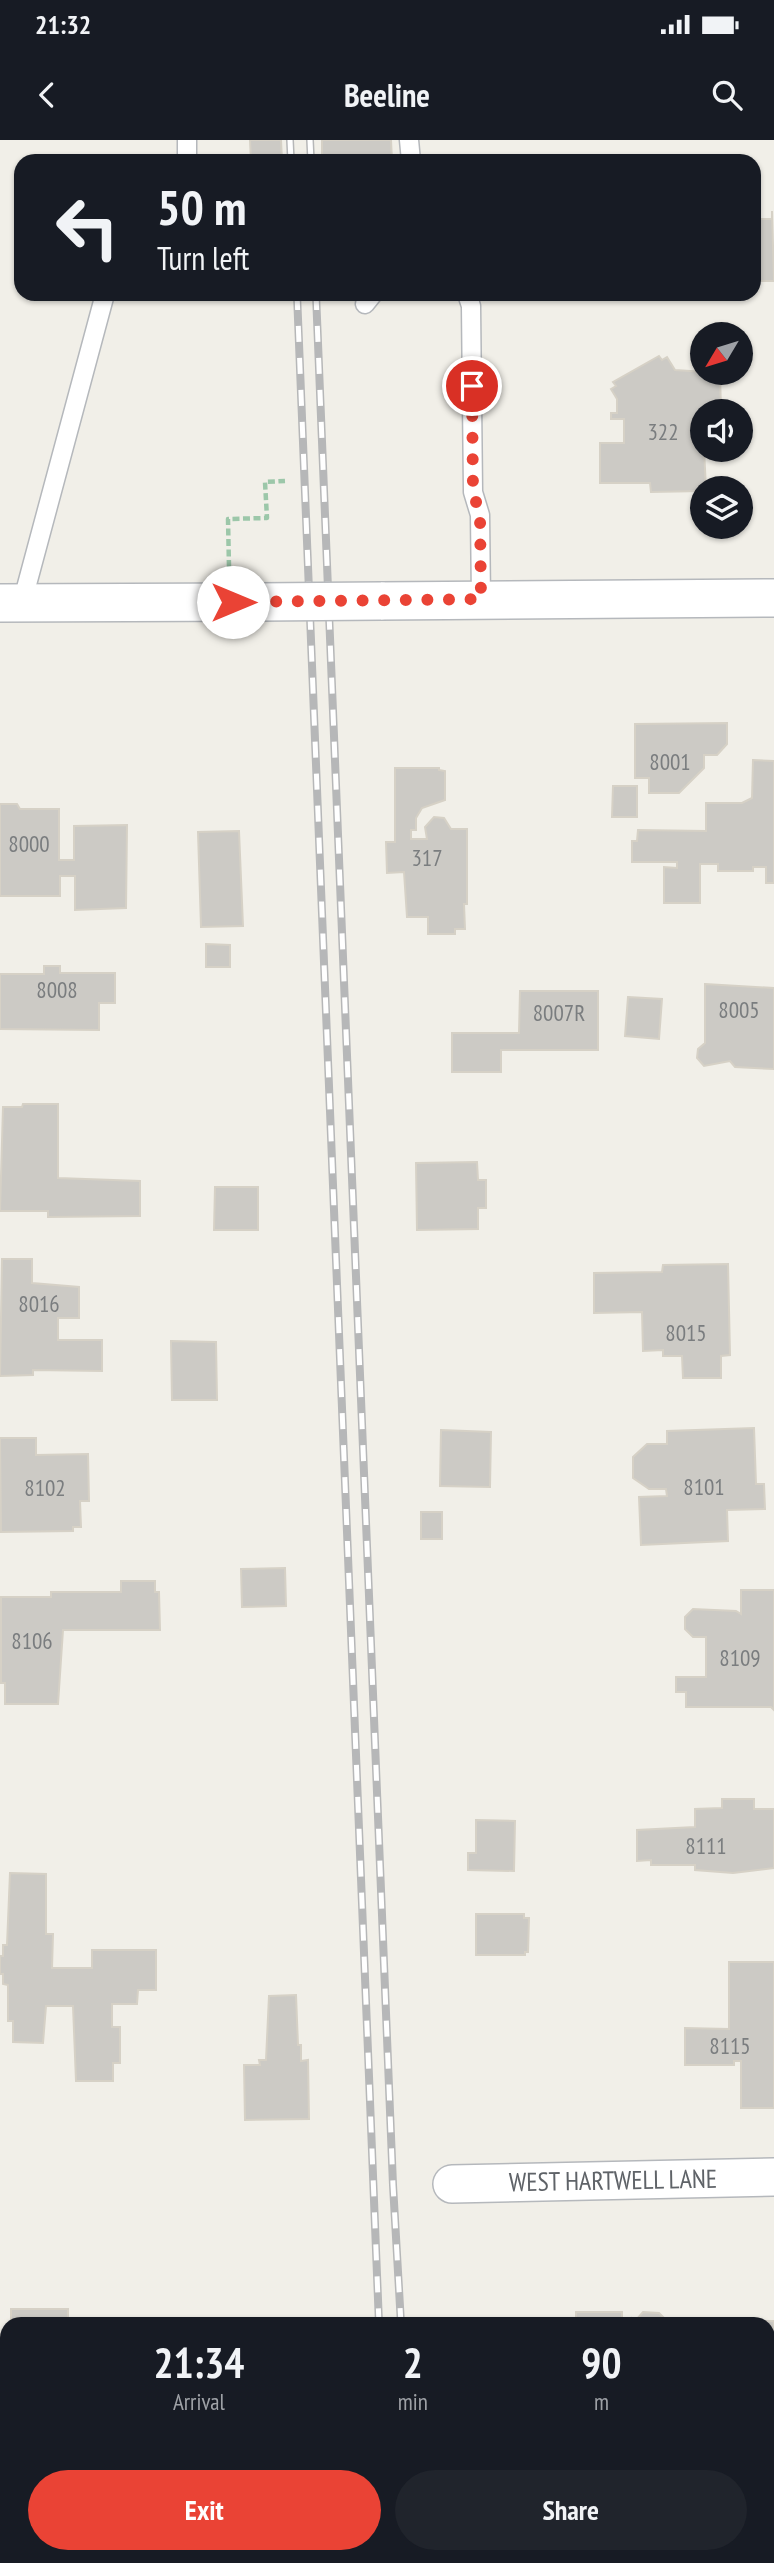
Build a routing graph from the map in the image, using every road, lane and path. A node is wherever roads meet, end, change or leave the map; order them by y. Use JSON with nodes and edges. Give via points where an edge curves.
{"nodes":[{"id":1,"x":104,"y":301,"type":"edge"},
{"id":2,"x":469,"y":301,"type":"edge"},
{"id":3,"x":285,"y":481,"type":"dead end"},
{"id":4,"x":229,"y":575,"type":"dead end"},
{"id":5,"x":774,"y":598,"type":"edge"},
{"id":6,"x":481,"y":599,"type":"junction"},
{"id":7,"x":11,"y":603,"type":"edge"},
{"id":8,"x":774,"y":2177,"type":"edge"},
{"id":9,"x":452,"y":2184,"type":"dead end"}],
"edges":[{"from":1,"to":7,"type":"lane"},
{"from":2,"to":6,"type":"lane","via":[[473,492],[480,515]]},
{"from":3,"to":4,"type":"path","via":[[265,482],[267,517],[228,519]]},
{"from":5,"to":6,"type":"street"},
{"from":6,"to":7,"type":"street","bridge":true},
{"from":8,"to":9,"type":"street","name":"WEST HARTWELL LANE"}]}
